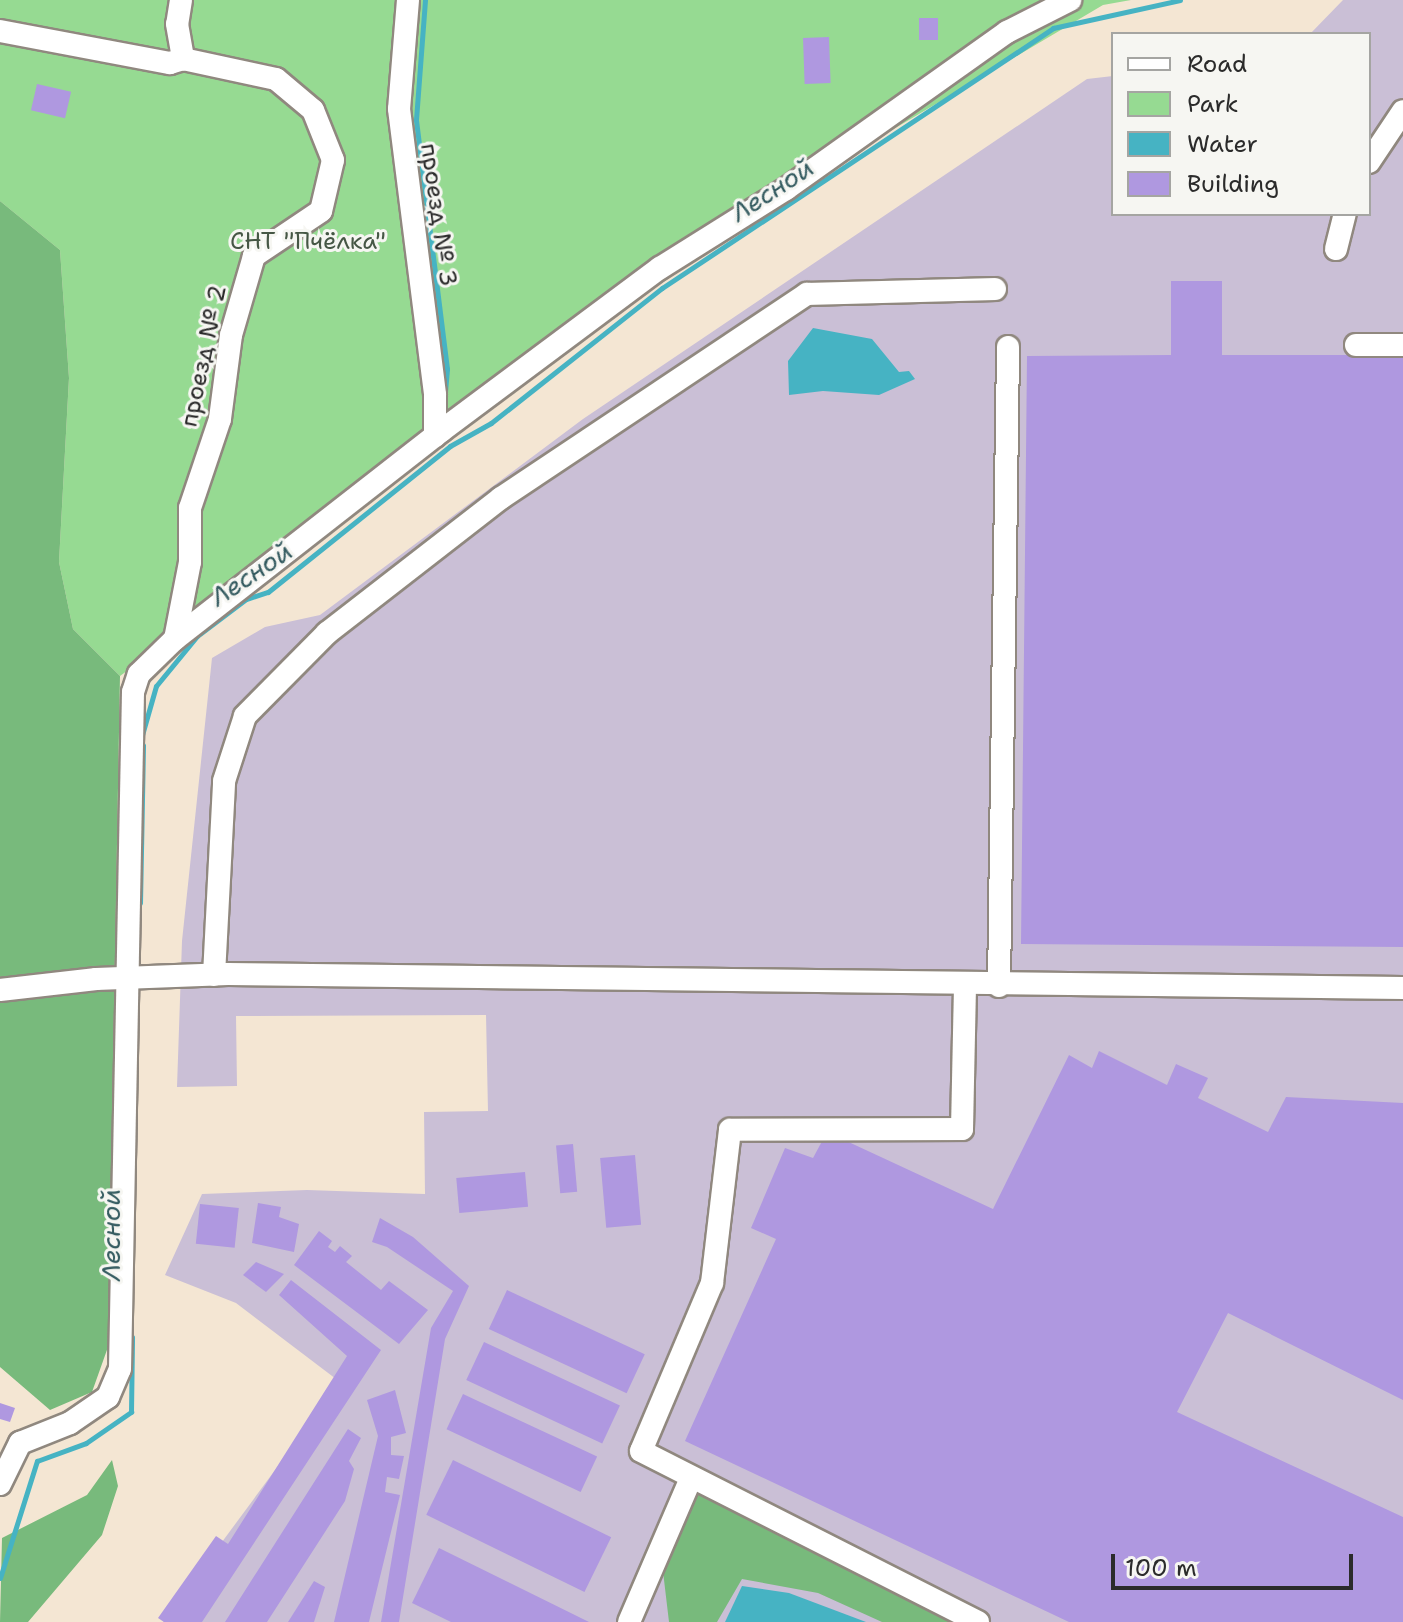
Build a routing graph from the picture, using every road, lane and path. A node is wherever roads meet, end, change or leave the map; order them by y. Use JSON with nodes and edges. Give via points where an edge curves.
{"nodes":[{"id":1,"x":181,"y":0,"type":"edge"},
{"id":2,"x":408,"y":0,"type":"edge"},
{"id":3,"x":1070,"y":0,"type":"edge"},
{"id":4,"x":0,"y":31,"type":"edge"},
{"id":5,"x":183,"y":59,"type":"junction"},
{"id":6,"x":1403,"y":111,"type":"edge"},
{"id":7,"x":1371,"y":159,"type":"edge"},
{"id":8,"x":1344,"y":216,"type":"edge"},
{"id":9,"x":1336,"y":249,"type":"dead end"},
{"id":10,"x":995,"y":289,"type":"dead end"},
{"id":11,"x":1356,"y":345,"type":"dead end"},
{"id":12,"x":1403,"y":345,"type":"edge"},
{"id":13,"x":1008,"y":347,"type":"dead end"},
{"id":14,"x":435,"y":436,"type":"junction"},
{"id":15,"x":175,"y":639,"type":"junction"},
{"id":16,"x":214,"y":975,"type":"junction"},
{"id":17,"x":127,"y":979,"type":"junction"},
{"id":18,"x":965,"y":986,"type":"junction"},
{"id":19,"x":999,"y":986,"type":"junction"},
{"id":20,"x":1403,"y":988,"type":"edge"},
{"id":21,"x":0,"y":990,"type":"edge"},
{"id":22,"x":691,"y":1478,"type":"junction"},
{"id":23,"x":0,"y":1484,"type":"edge"},
{"id":24,"x":629,"y":1622,"type":"edge"},
{"id":25,"x":978,"y":1622,"type":"edge"}],
"edges":[{"from":1,"to":5,"type":"street","via":[[177,24]]},
{"from":2,"to":14,"type":"street","name":"проезд № 3","via":[[399,109],[435,395]]},
{"from":3,"to":14,"type":"street","via":[[1007,32],[786,189],[660,268]]},
{"from":4,"to":5,"type":"street","via":[[170,63]]},
{"from":5,"to":15,"type":"street","name":"проезд № 2","via":[[276,79],[313,110],[333,160],[321,211],[254,256],[231,335],[220,419],[190,508],[190,562]]},
{"from":6,"to":7,"type":"street"},
{"from":8,"to":9,"type":"street"},
{"from":10,"to":16,"type":"street","via":[[807,294],[501,498],[327,633],[245,716],[224,781]]},
{"from":11,"to":12,"type":"street"},
{"from":13,"to":19,"type":"street"},
{"from":14,"to":15,"type":"street"},
{"from":15,"to":17,"type":"street","via":[[139,674],[133,692]]},
{"from":16,"to":17,"type":"street"},
{"from":16,"to":18,"type":"street"},
{"from":17,"to":21,"type":"street"},
{"from":17,"to":23,"type":"street","via":[[120,1369],[108,1397],[70,1423],[20,1443]]},
{"from":18,"to":19,"type":"street"},
{"from":18,"to":22,"type":"street","via":[[962,1129],[730,1130],[712,1283],[641,1451]]},
{"from":19,"to":20,"type":"street"},
{"from":22,"to":24,"type":"street"},
{"from":22,"to":25,"type":"street"}]}
